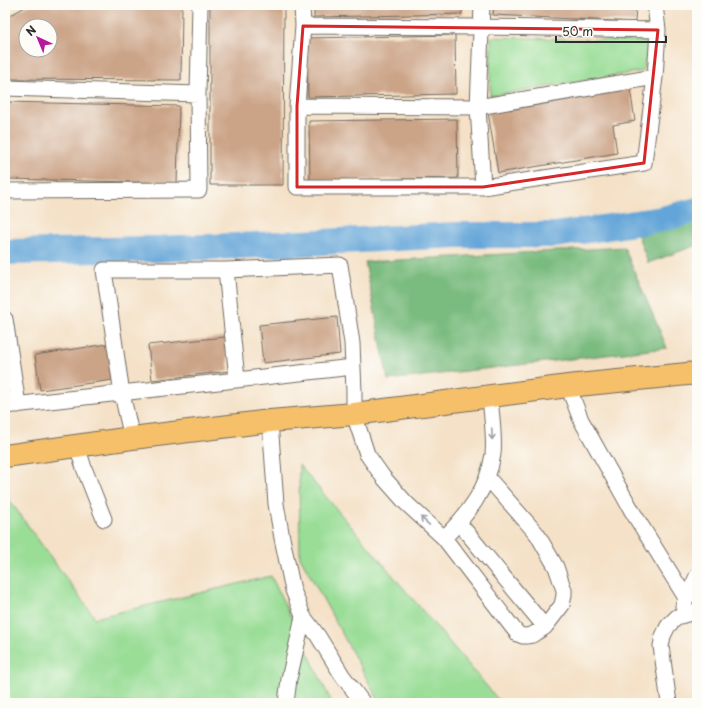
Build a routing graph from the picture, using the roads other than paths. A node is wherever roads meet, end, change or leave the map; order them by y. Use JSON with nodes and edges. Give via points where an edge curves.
{"nodes":[{"id":1,"x":200,"y":5,"type":"edge"},
{"id":2,"x":302,"y":5,"type":"edge"},
{"id":3,"x":482,"y":5,"type":"edge"},
{"id":4,"x":655,"y":5,"type":"edge"},
{"id":5,"x":303,"y":26,"type":"junction"},
{"id":6,"x":481,"y":27,"type":"junction"},
{"id":7,"x":658,"y":30,"type":"junction"},
{"id":8,"x":655,"y":77,"type":"junction"},
{"id":9,"x":5,"y":88,"type":"edge"},
{"id":10,"x":198,"y":94,"type":"junction"},
{"id":11,"x":297,"y":106,"type":"junction"},
{"id":12,"x":478,"y":107,"type":"junction"},
{"id":13,"x":483,"y":187,"type":"junction"},
{"id":14,"x":5,"y":191,"type":"edge"},
{"id":15,"x":226,"y":270,"type":"junction"},
{"id":16,"x":5,"y":319,"type":"edge"},
{"id":17,"x":353,"y":367,"type":"junction"},
{"id":18,"x":697,"y":373,"type":"edge"},
{"id":19,"x":237,"y":379,"type":"junction"},
{"id":20,"x":568,"y":386,"type":"junction"},
{"id":21,"x":122,"y":394,"type":"junction"},
{"id":22,"x":490,"y":396,"type":"junction"},
{"id":23,"x":12,"y":405,"type":"edge"},
{"id":24,"x":354,"y":414,"type":"junction"},
{"id":25,"x":270,"y":421,"type":"junction"},
{"id":26,"x":132,"y":438,"type":"junction"},
{"id":27,"x":77,"y":446,"type":"junction"},
{"id":28,"x":5,"y":456,"type":"edge"},
{"id":29,"x":488,"y":478,"type":"junction"},
{"id":30,"x":104,"y":519,"type":"dead end"},
{"id":31,"x":459,"y":523,"type":"junction"},
{"id":32,"x":444,"y":538,"type":"junction"},
{"id":33,"x":697,"y":576,"type":"edge"},
{"id":34,"x":686,"y":598,"type":"junction"},
{"id":35,"x":697,"y":611,"type":"edge"},
{"id":36,"x":303,"y":616,"type":"junction"},
{"id":37,"x":677,"y":617,"type":"junction"},
{"id":38,"x":544,"y":627,"type":"junction"},
{"id":39,"x":286,"y":703,"type":"edge"},
{"id":40,"x":363,"y":703,"type":"edge"},
{"id":41,"x":669,"y":703,"type":"edge"}],
"edges":[{"from":1,"to":10,"type":"street"},
{"from":2,"to":5,"type":"street"},
{"from":3,"to":6,"type":"street"},
{"from":4,"to":7,"type":"street"},
{"from":5,"to":6,"type":"street"},
{"from":5,"to":11,"type":"street"},
{"from":6,"to":7,"type":"street"},
{"from":6,"to":12,"type":"street"},
{"from":7,"to":8,"type":"street"},
{"from":8,"to":12,"type":"street"},
{"from":8,"to":13,"type":"street","via":[[644,163]]},
{"from":9,"to":10,"type":"street"},
{"from":10,"to":14,"type":"street","via":[[199,190]]},
{"from":11,"to":12,"type":"street"},
{"from":11,"to":13,"type":"street","via":[[297,188]]},
{"from":12,"to":13,"type":"street"},
{"from":15,"to":17,"type":"street","via":[[340,265],[352,343]]},
{"from":15,"to":19,"type":"street"},
{"from":15,"to":21,"type":"street","via":[[104,270]]},
{"from":16,"to":23,"type":"street"},
{"from":17,"to":19,"type":"street"},
{"from":17,"to":24,"type":"street"},
{"from":18,"to":20,"type":"highway"},
{"from":19,"to":21,"type":"street"},
{"from":20,"to":22,"type":"highway"},
{"from":20,"to":34,"type":"street","via":[[581,420],[632,511]]},
{"from":21,"to":23,"type":"street"},
{"from":21,"to":26,"type":"street"},
{"from":22,"to":24,"type":"highway"},
{"from":22,"to":29,"type":"street","one_way":true,"via":[[493,453]]},
{"from":24,"to":25,"type":"highway"},
{"from":32,"to":24,"type":"street","one_way":true,"via":[[406,503],[383,477],[367,454]]},
{"from":25,"to":26,"type":"highway"},
{"from":25,"to":36,"type":"street","via":[[276,504],[293,590]]},
{"from":26,"to":27,"type":"highway"},
{"from":27,"to":28,"type":"highway"},
{"from":27,"to":30,"type":"street"},
{"from":29,"to":31,"type":"street","via":[[475,503]]},
{"from":29,"to":38,"type":"street","via":[[537,534],[556,567],[564,590],[562,605]]},
{"from":31,"to":32,"type":"street"},
{"from":31,"to":38,"type":"street"},
{"from":32,"to":38,"type":"street","via":[[518,634],[532,635]]},
{"from":33,"to":34,"type":"street"},
{"from":34,"to":37,"type":"street"},
{"from":35,"to":37,"type":"street"},
{"from":36,"to":39,"type":"street"},
{"from":36,"to":40,"type":"street"},
{"from":37,"to":41,"type":"street","via":[[668,626],[661,646]]}]}
